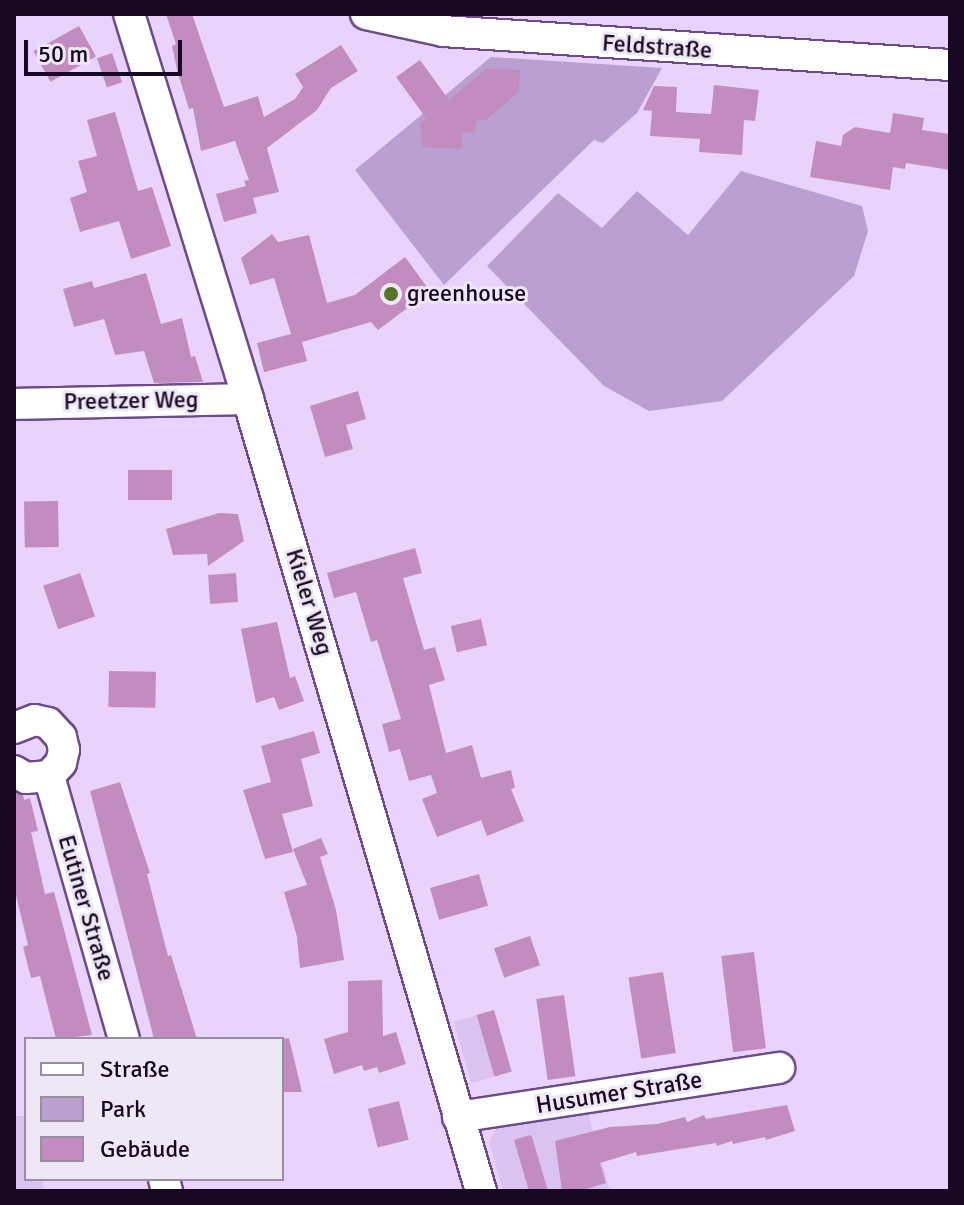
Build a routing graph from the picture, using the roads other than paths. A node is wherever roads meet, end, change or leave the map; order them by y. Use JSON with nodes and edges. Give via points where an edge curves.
{"nodes":[{"id":1,"x":129,"y":14,"type":"edge"},
{"id":2,"x":366,"y":14,"type":"edge"},
{"id":3,"x":950,"y":65,"type":"edge"},
{"id":4,"x":248,"y":399,"type":"junction"},
{"id":5,"x":14,"y":404,"type":"edge"},
{"id":6,"x":14,"y":728,"type":"edge"},
{"id":7,"x":14,"y":771,"type":"edge"},
{"id":8,"x":49,"y":776,"type":"junction"},
{"id":9,"x":123,"y":1037,"type":"edge"},
{"id":10,"x":779,"y":1068,"type":"dead end"},
{"id":11,"x":458,"y":1117,"type":"junction"},
{"id":12,"x":481,"y":1191,"type":"edge"}],
"edges":[{"from":1,"to":4,"type":"street","name":"Kieler Weg"},
{"from":2,"to":3,"type":"street","name":"Feldstraße","via":[[443,31]]},
{"from":4,"to":5,"type":"street","name":"Preetzer Weg"},
{"from":4,"to":11,"type":"street","name":"Kieler Weg"},
{"from":6,"to":8,"type":"street","via":[[35,720],[48,723],[61,737],[61,763]]},
{"from":7,"to":8,"type":"street","via":[[26,778]]},
{"from":8,"to":9,"type":"street","name":"Eutiner Straße"},
{"from":10,"to":11,"type":"street","name":"Husumer Straße"},
{"from":11,"to":12,"type":"street","name":"Kieler Weg"}]}
